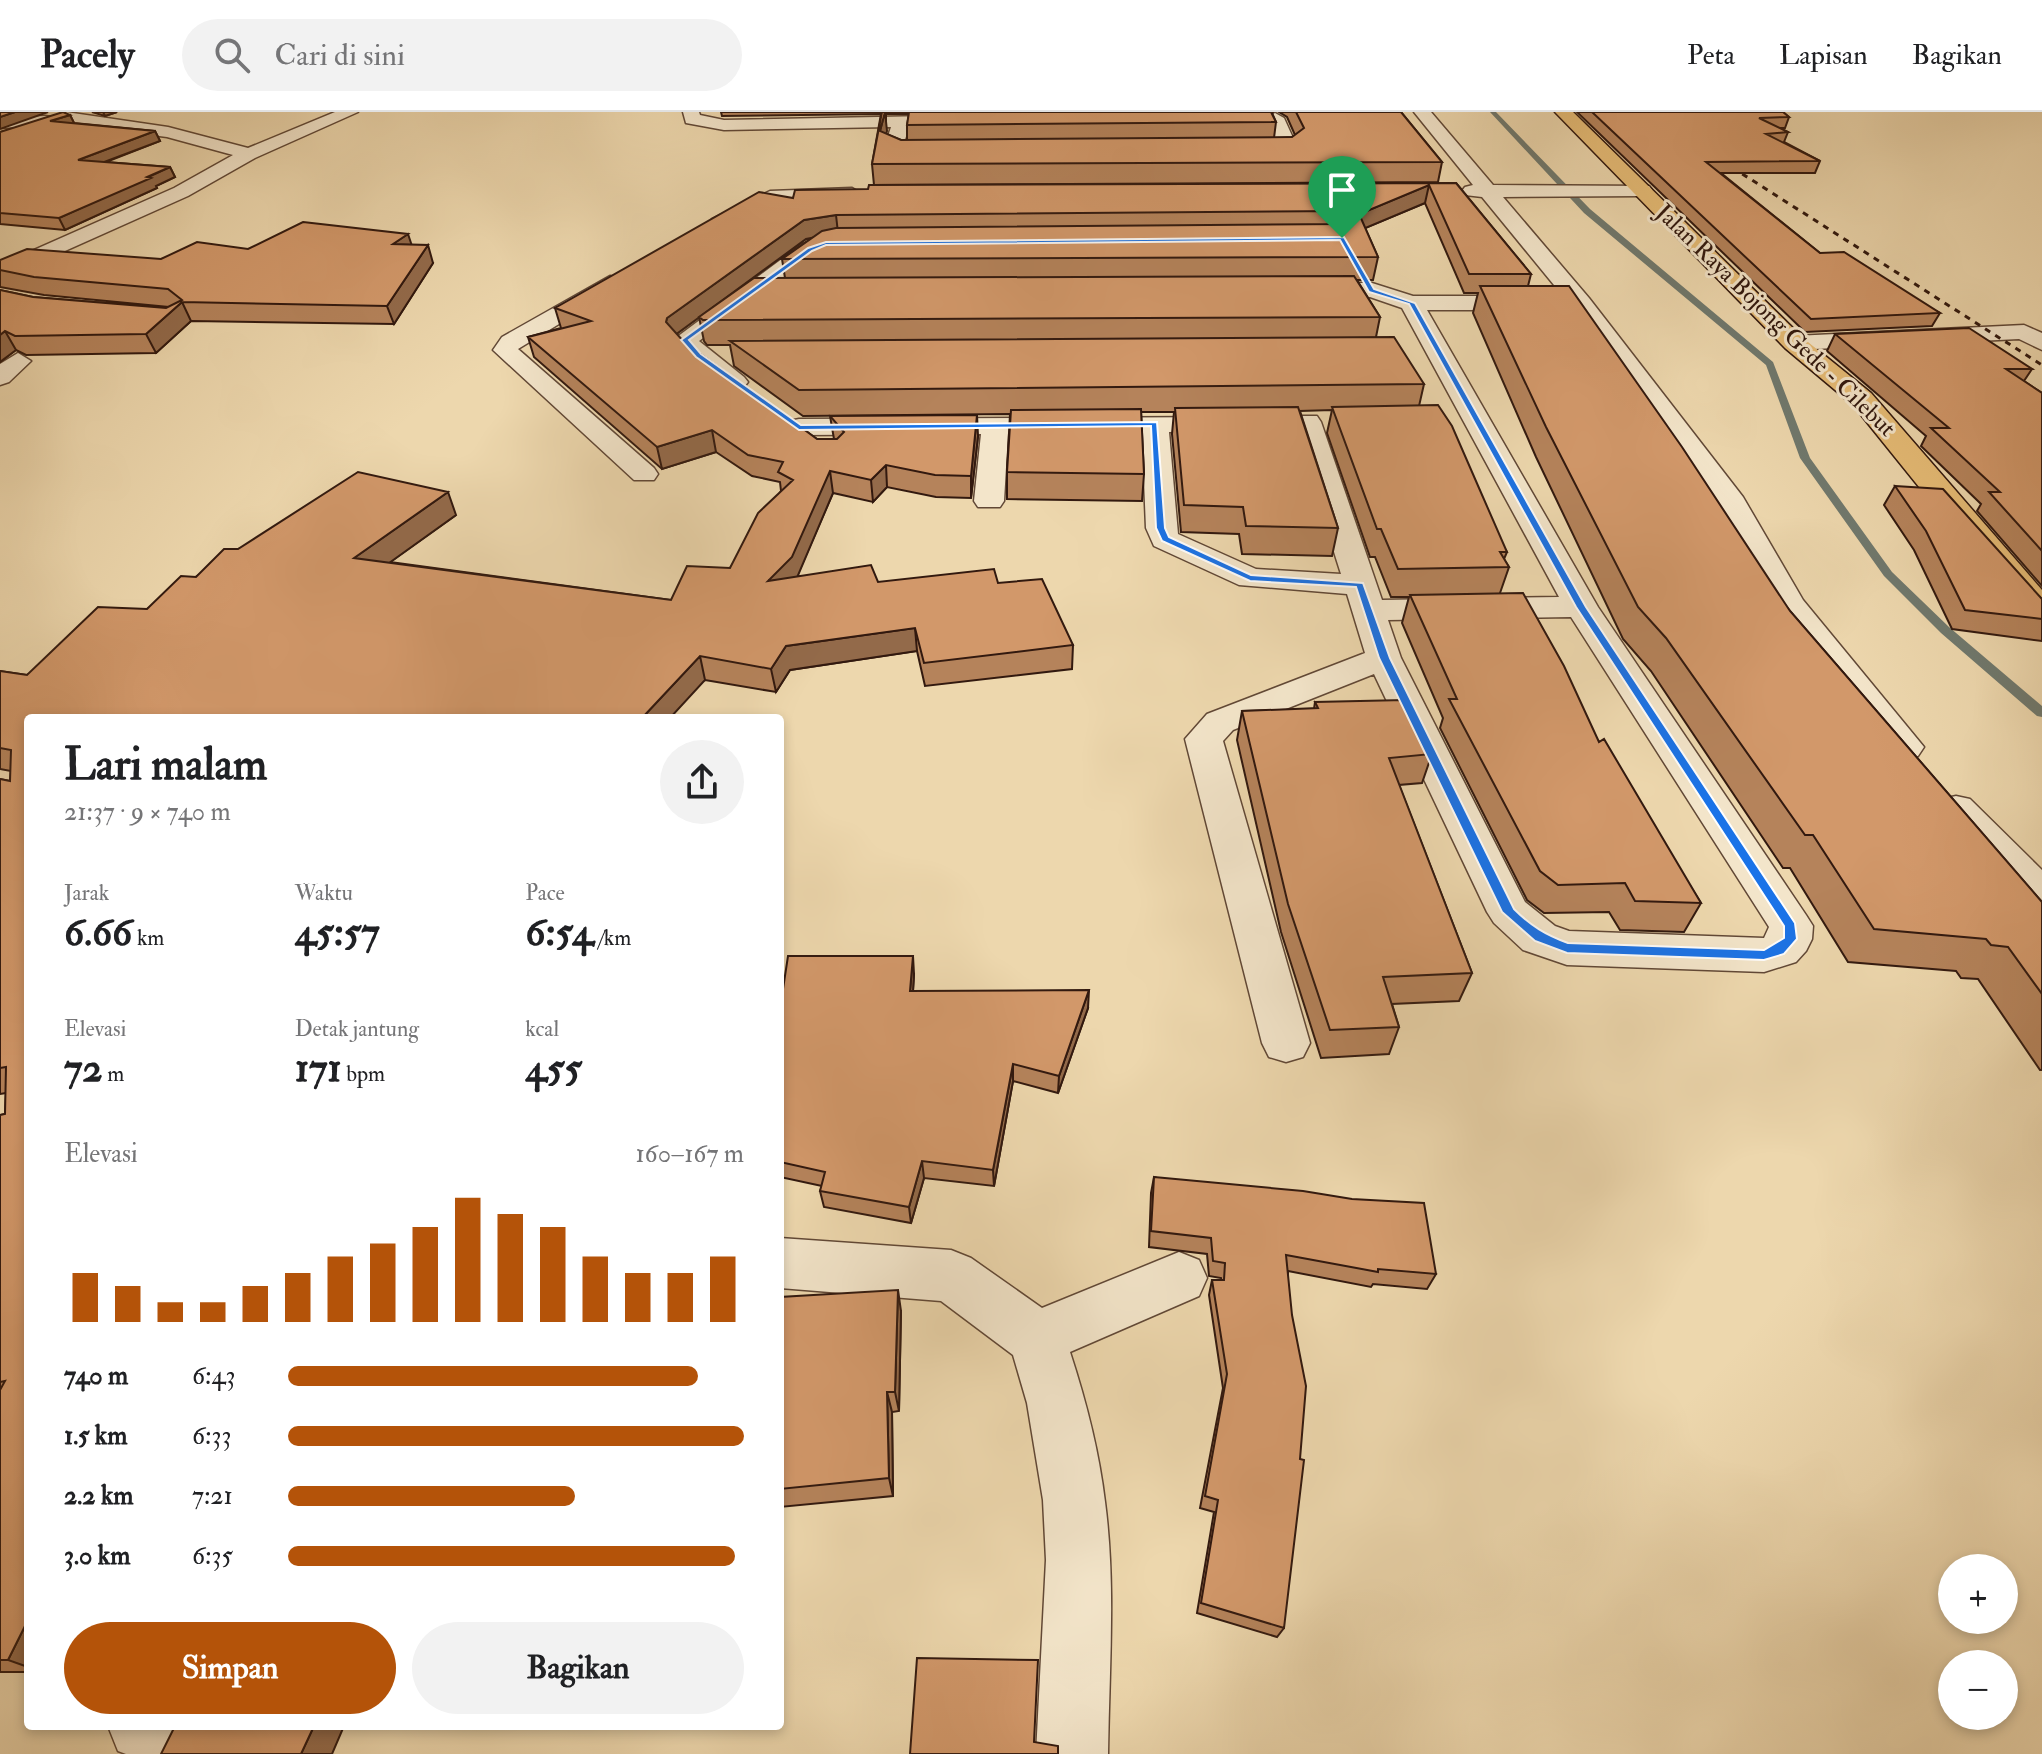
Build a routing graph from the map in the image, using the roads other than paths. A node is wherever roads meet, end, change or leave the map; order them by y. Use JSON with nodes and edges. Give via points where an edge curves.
{"nodes":[{"id":1,"x":74,"y":112,"type":"edge"},
{"id":2,"x":350,"y":112,"type":"edge"},
{"id":3,"x":691,"y":112,"type":"edge"},
{"id":4,"x":1422,"y":112,"type":"edge"},
{"id":5,"x":1563,"y":112,"type":"edge"},
{"id":6,"x":1274,"y":117,"type":"edge"},
{"id":7,"x":902,"y":120,"type":"junction"},
{"id":8,"x":45,"y":121,"type":"junction"},
{"id":9,"x":945,"y":121,"type":"edge"},
{"id":10,"x":0,"y":123,"type":"edge"},
{"id":11,"x":0,"y":136,"type":"edge"},
{"id":12,"x":1217,"y":151,"type":"edge"},
{"id":13,"x":965,"y":152,"type":"edge"},
{"id":14,"x":249,"y":154,"type":"junction"},
{"id":15,"x":1642,"y":190,"type":"junction"},
{"id":16,"x":1447,"y":191,"type":"edge"},
{"id":17,"x":1492,"y":191,"type":"junction"},
{"id":18,"x":879,"y":194,"type":"edge"},
{"id":19,"x":706,"y":228,"type":"edge"},
{"id":20,"x":854,"y":242,"type":"edge"},
{"id":21,"x":0,"y":257,"type":"edge"},
{"id":22,"x":27,"y":260,"type":"junction"},
{"id":23,"x":1357,"y":264,"type":"edge"},
{"id":24,"x":0,"y":273,"type":"edge"},
{"id":25,"x":627,"y":273,"type":"edge"},
{"id":26,"x":1277,"y":290,"type":"edge"},
{"id":27,"x":1372,"y":290,"type":"junction"},
{"id":28,"x":752,"y":292,"type":"junction"},
{"id":29,"x":784,"y":292,"type":"edge"},
{"id":30,"x":1411,"y":303,"type":"junction"},
{"id":31,"x":1581,"y":303,"type":"junction"},
{"id":32,"x":1794,"y":343,"type":"junction"},
{"id":33,"x":2042,"y":343,"type":"edge"},
{"id":34,"x":1406,"y":351,"type":"edge"},
{"id":35,"x":1438,"y":351,"type":"junction"},
{"id":36,"x":743,"y":355,"type":"edge"},
{"id":37,"x":699,"y":356,"type":"junction"},
{"id":38,"x":749,"y":392,"type":"edge"},
{"id":39,"x":1446,"y":420,"type":"edge"},
{"id":40,"x":1477,"y":420,"type":"junction"},
{"id":41,"x":1307,"y":422,"type":"junction"},
{"id":42,"x":1338,"y":422,"type":"edge"},
{"id":43,"x":1155,"y":423,"type":"junction"},
{"id":44,"x":995,"y":425,"type":"junction"},
{"id":45,"x":830,"y":452,"type":"edge"},
{"id":46,"x":644,"y":474,"type":"dead end"},
{"id":47,"x":989,"y":501,"type":"dead end"},
{"id":48,"x":1365,"y":597,"type":"junction"},
{"id":49,"x":1581,"y":607,"type":"junction"},
{"id":50,"x":2042,"y":610,"type":"edge"},
{"id":51,"x":1384,"y":658,"type":"junction"},
{"id":52,"x":2042,"y":896,"type":"edge"},
{"id":53,"x":1286,"y":1043,"type":"dead end"},
{"id":54,"x":784,"y":1263,"type":"edge"},
{"id":55,"x":1179,"y":1278,"type":"dead end"},
{"id":56,"x":1037,"y":1338,"type":"junction"},
{"id":57,"x":1072,"y":1754,"type":"edge"}],
"edges":[{"from":1,"to":8,"type":"street"},
{"from":1,"to":14,"type":"street","via":[[88,122],[168,132]]},
{"from":2,"to":14,"type":"street"},
{"from":3,"to":7,"type":"street","via":[[692,119],[724,125]]},
{"from":4,"to":17,"type":"street"},
{"from":5,"to":15,"type":"main road","name":"Jalan Raya Bojong Gede - Cilebut"},
{"from":6,"to":12,"type":"street","via":[[1289,149]]},
{"from":7,"to":9,"type":"street"},
{"from":7,"to":13,"type":"street","via":[[895,151]]},
{"from":8,"to":10,"type":"street"},
{"from":8,"to":11,"type":"street"},
{"from":14,"to":22,"type":"street","via":[[193,186]]},
{"from":15,"to":17,"type":"street"},
{"from":15,"to":32,"type":"main road","name":"Jalan Raya Bojong Gede - Cilebut"},
{"from":16,"to":17,"type":"street"},
{"from":17,"to":31,"type":"street"},
{"from":18,"to":19,"type":"street","via":[[770,197]]},
{"from":20,"to":28,"type":"street","via":[[816,246]]},
{"from":21,"to":22,"type":"street"},
{"from":22,"to":24,"type":"street"},
{"from":23,"to":27,"type":"street"},
{"from":25,"to":46,"type":"street","via":[[505,350]]},
{"from":26,"to":27,"type":"street"},
{"from":27,"to":30,"type":"street"},
{"from":28,"to":29,"type":"street"},
{"from":28,"to":37,"type":"street","via":[[690,333],[687,346]]},
{"from":30,"to":31,"type":"street"},
{"from":30,"to":35,"type":"street"},
{"from":31,"to":52,"type":"street","via":[[1732,503],[1789,604],[1930,779]]},
{"from":32,"to":33,"type":"street","via":[[2024,332]]},
{"from":32,"to":50,"type":"main road","name":"Jalan Raya Bojong Gede - Cilebut","via":[[1862,399]]},
{"from":34,"to":35,"type":"street"},
{"from":35,"to":40,"type":"street"},
{"from":36,"to":37,"type":"street"},
{"from":37,"to":38,"type":"street"},
{"from":39,"to":40,"type":"street"},
{"from":40,"to":49,"type":"street"},
{"from":41,"to":42,"type":"street"},
{"from":41,"to":43,"type":"street"},
{"from":41,"to":48,"type":"street"},
{"from":43,"to":44,"type":"street"},
{"from":43,"to":48,"type":"street","via":[[1165,539],[1250,578]]},
{"from":44,"to":45,"type":"street","via":[[793,423]]},
{"from":44,"to":47,"type":"street"},
{"from":48,"to":49,"type":"street"},
{"from":48,"to":51,"type":"street"},
{"from":49,"to":51,"type":"street","via":[[1791,926],[1790,939],[1780,950],[1764,955],[1567,948],[1522,926],[1509,912]]},
{"from":51,"to":53,"type":"street","via":[[1220,722],[1204,739]]},
{"from":54,"to":56,"type":"street","via":[[951,1276]]},
{"from":55,"to":56,"type":"street"},
{"from":56,"to":57,"type":"street","via":[[1057,1403],[1074,1500],[1078,1560]]}]}
